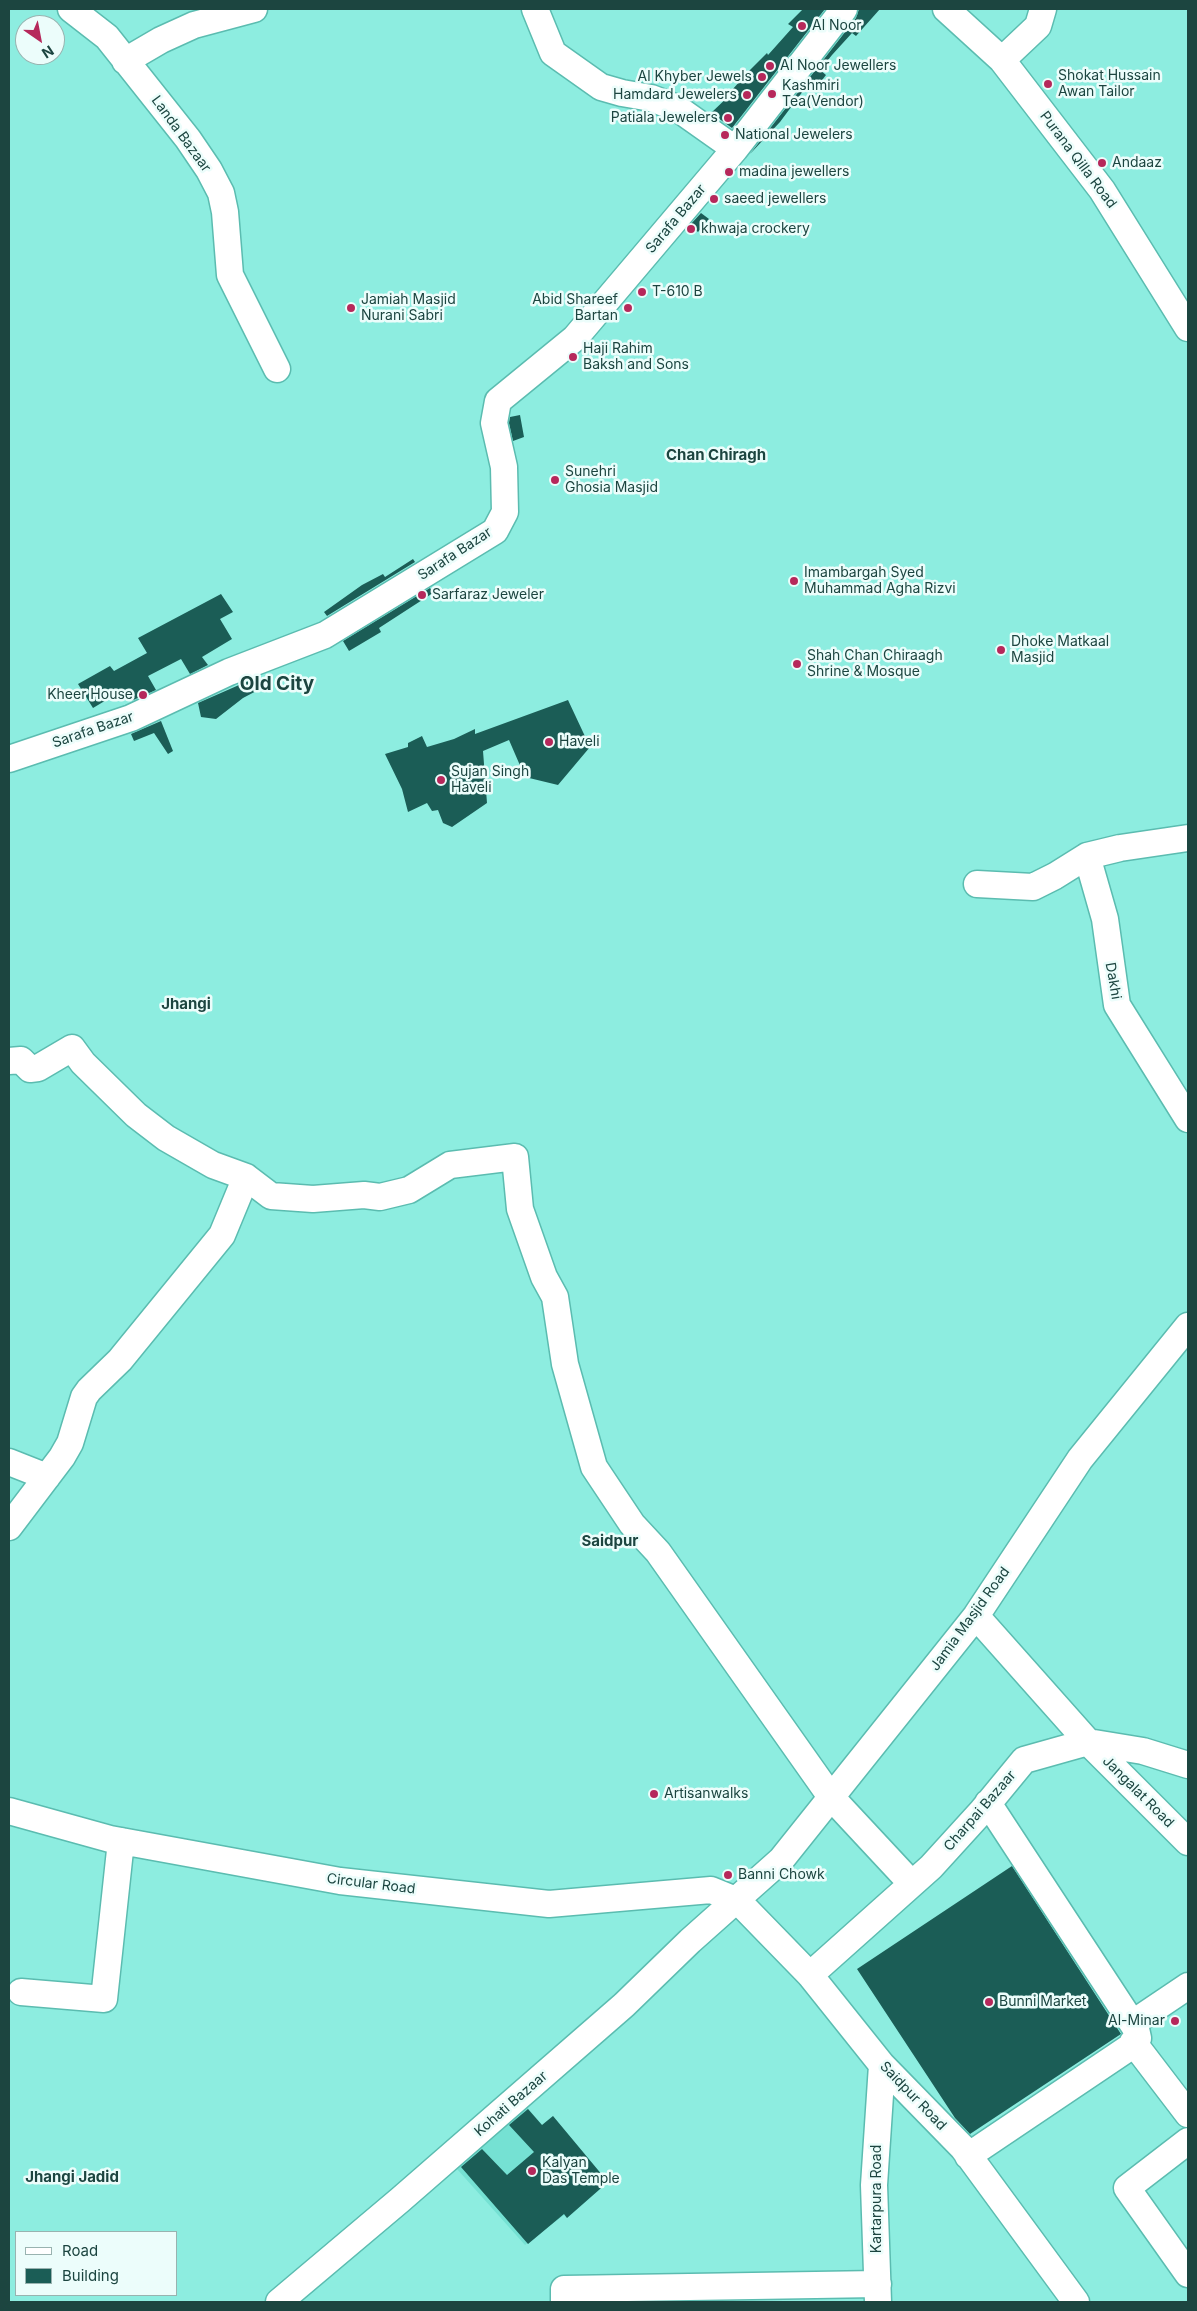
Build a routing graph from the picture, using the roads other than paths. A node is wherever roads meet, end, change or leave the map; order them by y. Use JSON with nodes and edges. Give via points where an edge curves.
{"nodes":[{"id":1,"x":71,"y":9,"type":"edge"},
{"id":2,"x":254,"y":9,"type":"edge"},
{"id":3,"x":535,"y":9,"type":"edge"},
{"id":4,"x":844,"y":9,"type":"edge"},
{"id":5,"x":946,"y":9,"type":"edge"},
{"id":6,"x":1043,"y":9,"type":"edge"},
{"id":7,"x":1002,"y":60,"type":"junction"},
{"id":8,"x":125,"y":61,"type":"junction"},
{"id":9,"x":735,"y":149,"type":"junction"},
{"id":10,"x":1188,"y":328,"type":"edge"},
{"id":11,"x":276,"y":369,"type":"dead end"},
{"id":12,"x":9,"y":759,"type":"edge"},
{"id":13,"x":1184,"y":839,"type":"edge"},
{"id":14,"x":1087,"y":856,"type":"junction"},
{"id":15,"x":977,"y":884,"type":"dead end"},
{"id":16,"x":9,"y":1061,"type":"edge"},
{"id":17,"x":1188,"y":1119,"type":"edge"},
{"id":18,"x":246,"y":1178,"type":"junction"},
{"id":19,"x":1188,"y":1326,"type":"edge"},
{"id":20,"x":9,"y":1462,"type":"edge"},
{"id":21,"x":47,"y":1477,"type":"junction"},
{"id":22,"x":9,"y":1527,"type":"edge"},
{"id":23,"x":976,"y":1616,"type":"junction"},
{"id":24,"x":1088,"y":1742,"type":"junction"},
{"id":25,"x":1188,"y":1765,"type":"edge"},
{"id":26,"x":831,"y":1797,"type":"junction"},
{"id":27,"x":985,"y":1807,"type":"junction"},
{"id":28,"x":9,"y":1811,"type":"edge"},
{"id":29,"x":121,"y":1841,"type":"junction"},
{"id":30,"x":1188,"y":1842,"type":"edge"},
{"id":31,"x":912,"y":1884,"type":"junction"},
{"id":32,"x":738,"y":1901,"type":"junction"},
{"id":33,"x":810,"y":1975,"type":"junction"},
{"id":34,"x":1188,"y":1986,"type":"edge"},
{"id":35,"x":16,"y":1987,"type":"edge"},
{"id":36,"x":1133,"y":2033,"type":"junction"},
{"id":37,"x":882,"y":2065,"type":"junction"},
{"id":38,"x":1188,"y":2114,"type":"edge"},
{"id":39,"x":1188,"y":2141,"type":"edge"},
{"id":40,"x":965,"y":2152,"type":"junction"},
{"id":41,"x":1188,"y":2274,"type":"edge"},
{"id":42,"x":878,"y":2293,"type":"edge"},
{"id":43,"x":734,"y":2294,"type":"edge"},
{"id":44,"x":279,"y":2302,"type":"edge"},
{"id":45,"x":564,"y":2302,"type":"edge"},
{"id":46,"x":1076,"y":2302,"type":"edge"}],
"edges":[{"from":1,"to":8,"type":"street","name":"Landa Bazaar","via":[[106,38]]},
{"from":2,"to":8,"type":"street","via":[[194,25]]},
{"from":3,"to":9,"type":"street","via":[[552,53],[601,87],[651,98],[677,108]]},
{"from":4,"to":9,"type":"street","name":"Sarafa Bazar"},
{"from":5,"to":7,"type":"street","name":"Purana Qilla Road"},
{"from":6,"to":7,"type":"street","via":[[1038,26]]},
{"from":7,"to":10,"type":"street","name":"Purana Qilla Road","via":[[1110,202]]},
{"from":8,"to":11,"type":"street","name":"Landa Bazaar","via":[[188,139],[221,193],[230,275]]},
{"from":9,"to":12,"type":"street","name":"Sarafa Bazar","via":[[575,338],[498,401],[494,423],[504,467],[505,512],[494,531],[325,634],[229,672],[131,718]]},
{"from":13,"to":14,"type":"street"},
{"from":14,"to":15,"type":"street","via":[[1033,887]]},
{"from":14,"to":17,"type":"street","name":"Dakhi","via":[[1105,919],[1117,1005]]},
{"from":16,"to":18,"type":"street","via":[[21,1060],[30,1069],[38,1068],[72,1048],[136,1115],[166,1138],[213,1165]]},
{"from":18,"to":21,"type":"street","via":[[222,1235],[120,1360],[84,1397],[69,1446]]},
{"from":18,"to":26,"type":"street","via":[[270,1196],[313,1199],[380,1196],[409,1190],[450,1165],[515,1157],[520,1209],[544,1277],[555,1297],[565,1364],[594,1467]]},
{"from":19,"to":23,"type":"street","name":"Jamia Masjid Road","via":[[1080,1459]]},
{"from":20,"to":21,"type":"street"},
{"from":21,"to":22,"type":"street"},
{"from":23,"to":24,"type":"street","name":"Jangalat Road"},
{"from":23,"to":26,"type":"street","name":"Jamia Masjid Road"},
{"from":24,"to":25,"type":"street","name":"Charpai Bazaar","via":[[1143,1751]]},
{"from":24,"to":27,"type":"street","name":"Charpai Bazaar","via":[[1024,1760]]},
{"from":24,"to":30,"type":"street","name":"Jangalat Road"},
{"from":26,"to":31,"type":"street"},
{"from":26,"to":32,"type":"street","name":"Jamia Masjid Road","via":[[781,1860]]},
{"from":27,"to":31,"type":"street","name":"Charpai Bazaar"},
{"from":27,"to":36,"type":"street"},
{"from":27,"to":40,"type":"street","via":[[1129,2036]]},
{"from":28,"to":29,"type":"street","name":"Circular Road"},
{"from":29,"to":32,"type":"street","name":"Circular Road","via":[[340,1882],[549,1904],[711,1890]]},
{"from":29,"to":35,"type":"street","via":[[104,1999]]},
{"from":31,"to":33,"type":"street","name":"Charpai Bazaar"},
{"from":32,"to":33,"type":"street","name":"Saidpur Road"},
{"from":32,"to":44,"type":"street","name":"Kohati Bazaar","via":[[617,2011]]},
{"from":33,"to":37,"type":"street","name":"Saidpur Road"},
{"from":34,"to":36,"type":"street"},
{"from":36,"to":38,"type":"street"},
{"from":36,"to":40,"type":"street"},
{"from":37,"to":40,"type":"street","name":"Saidpur Road"},
{"from":37,"to":42,"type":"street","name":"Kartarpura Road","via":[[874,2185]]},
{"from":39,"to":41,"type":"street","via":[[1127,2188]]},
{"from":40,"to":46,"type":"street","name":"Saidpur Road"},
{"from":42,"to":43,"type":"street"},
{"from":43,"to":45,"type":"street","via":[[564,2289]]}]}
